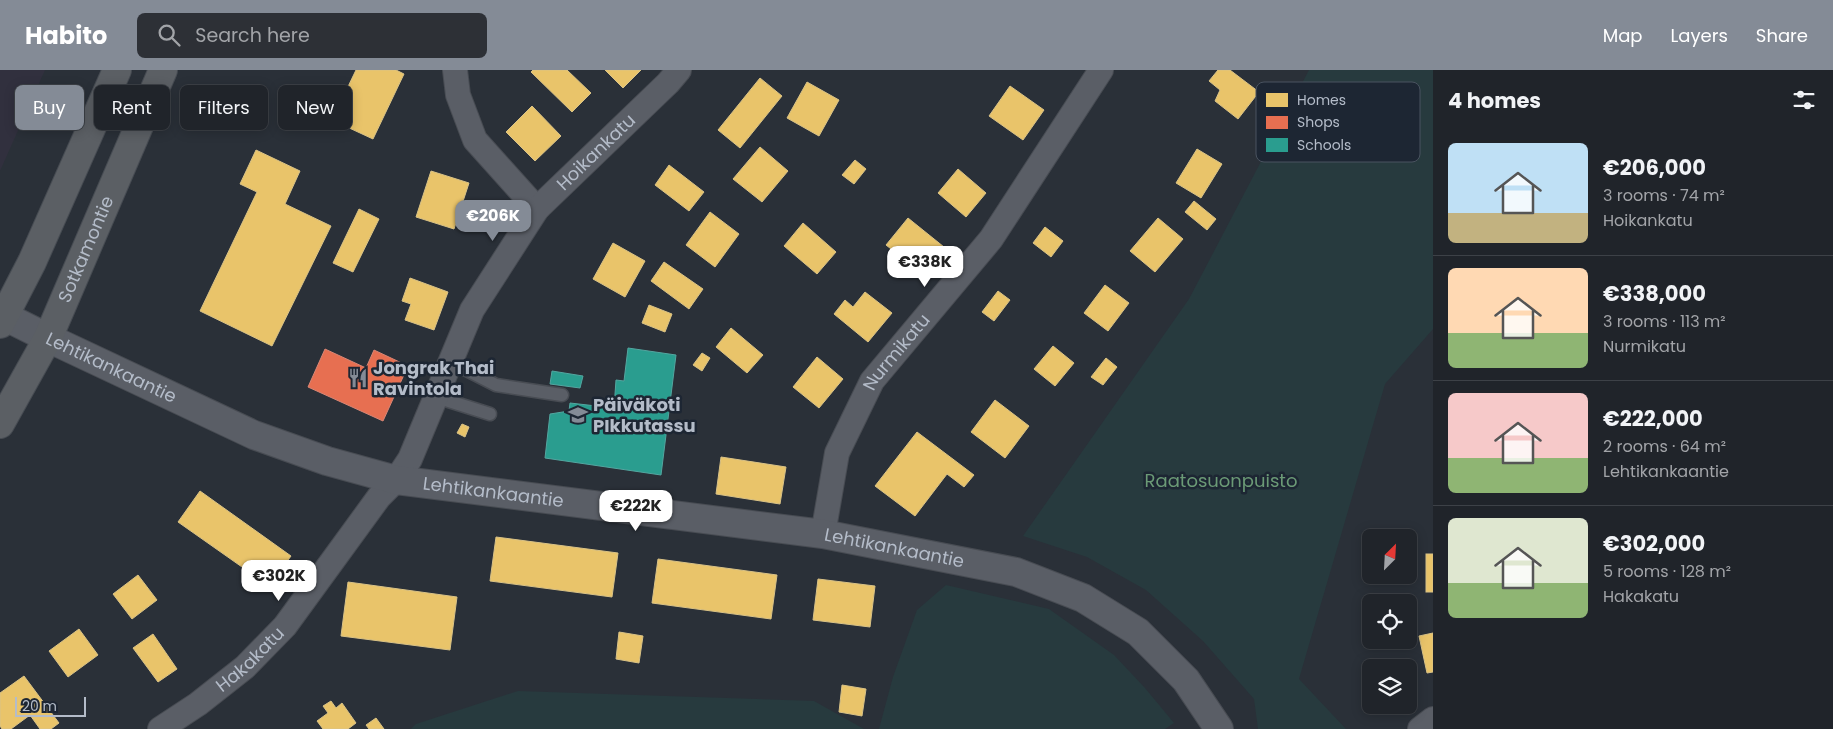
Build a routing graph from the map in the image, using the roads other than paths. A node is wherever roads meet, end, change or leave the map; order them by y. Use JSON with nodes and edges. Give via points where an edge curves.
{"nodes":[{"id":1,"x":117,"y":70,"type":"edge"},
{"id":2,"x":163,"y":70,"type":"edge"},
{"id":3,"x":455,"y":70,"type":"edge"},
{"id":4,"x":679,"y":70,"type":"edge"},
{"id":5,"x":1101,"y":70,"type":"edge"},
{"id":6,"x":537,"y":209,"type":"junction"},
{"id":7,"x":1,"y":318,"type":"edge"},
{"id":8,"x":48,"y":338,"type":"junction"},
{"id":9,"x":451,"y":362,"type":"junction"},
{"id":10,"x":562,"y":395,"type":"dead end"},
{"id":11,"x":436,"y":397,"type":"junction"},
{"id":12,"x":490,"y":414,"type":"dead end"},
{"id":13,"x":0,"y":424,"type":"edge"},
{"id":14,"x":396,"y":480,"type":"junction"},
{"id":15,"x":823,"y":534,"type":"junction"},
{"id":16,"x":1433,"y":719,"type":"edge"},
{"id":17,"x":160,"y":729,"type":"edge"},
{"id":18,"x":1219,"y":729,"type":"edge"},
{"id":19,"x":1420,"y":729,"type":"edge"}],
"edges":[{"from":1,"to":7,"type":"highway","via":[[32,262]]},
{"from":2,"to":8,"type":"highway","name":"Sotkamontie"},
{"from":3,"to":6,"type":"street","via":[[458,95],[475,140]]},
{"from":4,"to":6,"type":"street","name":"Hoikankatu"},
{"from":5,"to":15,"type":"street","name":"Nurmikatu","via":[[991,238],[872,382],[836,453]]},
{"from":6,"to":9,"type":"street","name":"Hoikankatu","via":[[472,310]]},
{"from":7,"to":8,"type":"street","name":"Lehtikankaantie"},
{"from":8,"to":13,"type":"highway","name":"Sotkamontie"},
{"from":8,"to":14,"type":"street","name":"Lehtikankaantie","via":[[254,436]]},
{"from":9,"to":10,"type":"lane","via":[[496,385]]},
{"from":9,"to":11,"type":"street","name":"Hoikankatu"},
{"from":11,"to":12,"type":"lane"},
{"from":11,"to":14,"type":"street","name":"Hoikankatu","via":[[410,459]]},
{"from":14,"to":15,"type":"street","name":"Lehtikankaantie"},
{"from":14,"to":17,"type":"street","name":"Hakakatu","via":[[379,497],[285,626],[245,667]]},
{"from":15,"to":18,"type":"street","name":"Lehtikankaantie","via":[[1016,572],[1082,598],[1138,632],[1186,680]]},
{"from":16,"to":19,"type":"street"}]}
